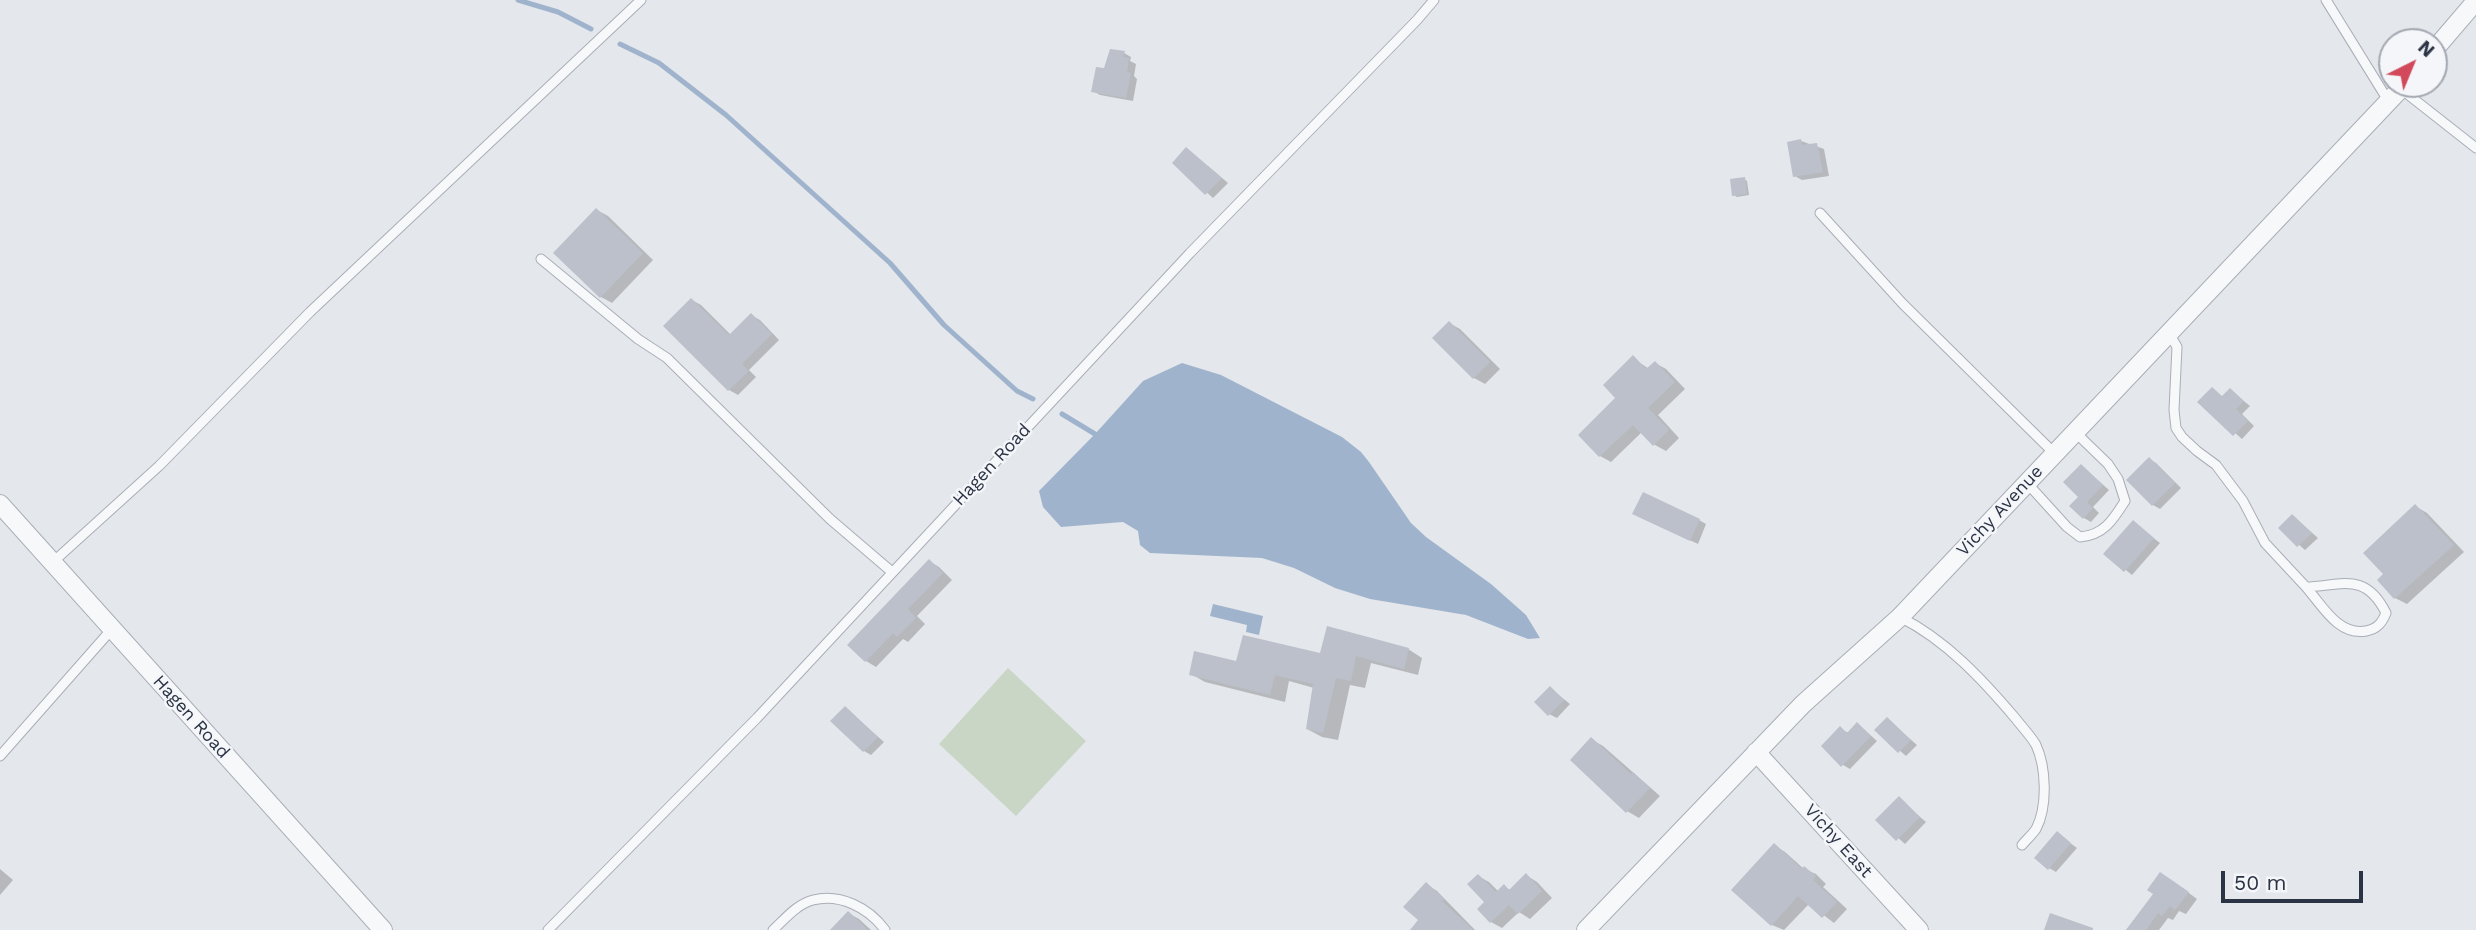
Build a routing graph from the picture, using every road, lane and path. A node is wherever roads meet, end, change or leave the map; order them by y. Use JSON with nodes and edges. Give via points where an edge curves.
{"nodes":[{"id":1,"x":641,"y":0,"type":"edge"},
{"id":2,"x":1434,"y":0,"type":"edge"},
{"id":3,"x":2326,"y":0,"type":"edge"},
{"id":4,"x":2476,"y":1,"type":"edge"},
{"id":5,"x":2448,"y":34,"type":"edge"},
{"id":6,"x":2378,"y":66,"type":"edge"},
{"id":7,"x":2392,"y":98,"type":"edge"},
{"id":8,"x":2406,"y":98,"type":"edge"},
{"id":9,"x":2476,"y":148,"type":"edge"},
{"id":10,"x":1820,"y":213,"type":"dead end"},
{"id":11,"x":541,"y":259,"type":"dead end"},
{"id":12,"x":2169,"y":333,"type":"junction"},
{"id":13,"x":2075,"y":432,"type":"junction"},
{"id":14,"x":2055,"y":453,"type":"junction"},
{"id":15,"x":2027,"y":483,"type":"junction"},
{"id":16,"x":0,"y":504,"type":"edge"},
{"id":17,"x":52,"y":562,"type":"junction"},
{"id":18,"x":892,"y":572,"type":"junction"},
{"id":19,"x":2305,"y":587,"type":"junction"},
{"id":20,"x":1900,"y":617,"type":"junction"},
{"id":21,"x":112,"y":629,"type":"junction"},
{"id":22,"x":1756,"y":752,"type":"junction"},
{"id":23,"x":0,"y":756,"type":"edge"},
{"id":24,"x":2022,"y":845,"type":"dead end"},
{"id":25,"x":383,"y":930,"type":"edge"},
{"id":26,"x":548,"y":930,"type":"edge"},
{"id":27,"x":773,"y":930,"type":"edge"},
{"id":28,"x":885,"y":930,"type":"edge"},
{"id":29,"x":1586,"y":930,"type":"edge"},
{"id":30,"x":1919,"y":930,"type":"edge"}],
"edges":[{"from":1,"to":17,"type":"lane","via":[[310,312],[159,466]]},
{"from":2,"to":18,"type":"lane","name":"Hagen Road"},
{"from":3,"to":6,"type":"lane"},
{"from":4,"to":5,"type":"street"},
{"from":7,"to":12,"type":"street","name":"Vichy Avenue"},
{"from":8,"to":9,"type":"lane"},
{"from":10,"to":14,"type":"lane","via":[[1903,304]]},
{"from":11,"to":18,"type":"lane","via":[[667,358],[830,519]]},
{"from":12,"to":13,"type":"street","name":"Vichy Avenue"},
{"from":12,"to":19,"type":"lane","via":[[2177,347],[2176,428],[2216,465],[2244,501],[2265,543]]},
{"from":13,"to":14,"type":"street","name":"Vichy Avenue"},
{"from":13,"to":15,"type":"lane","via":[[2118,479],[2124,501],[2112,522],[2094,536],[2080,537]]},
{"from":14,"to":15,"type":"street","name":"Vichy Avenue"},
{"from":15,"to":20,"type":"street","name":"Vichy Avenue"},
{"from":16,"to":17,"type":"street","name":"Hagen Road"},
{"from":17,"to":21,"type":"street","name":"Hagen Road"},
{"from":18,"to":26,"type":"lane","name":"Hagen Road","via":[[757,718]]},
{"from":19,"to":19,"type":"lane","via":[[2353,583],[2368,590],[2386,613],[2374,629],[2351,632]]},
{"from":20,"to":22,"type":"street","name":"Vichy Avenue"},
{"from":20,"to":24,"type":"lane","via":[[1955,655],[2035,743],[2043,796],[2039,821]]},
{"from":21,"to":23,"type":"lane"},
{"from":21,"to":25,"type":"street","name":"Hagen Road"},
{"from":22,"to":29,"type":"street","name":"Vichy Avenue"},
{"from":22,"to":30,"type":"street","name":"Vichy East"},
{"from":27,"to":28,"type":"lane","via":[[811,901],[836,899],[863,909]]}]}
